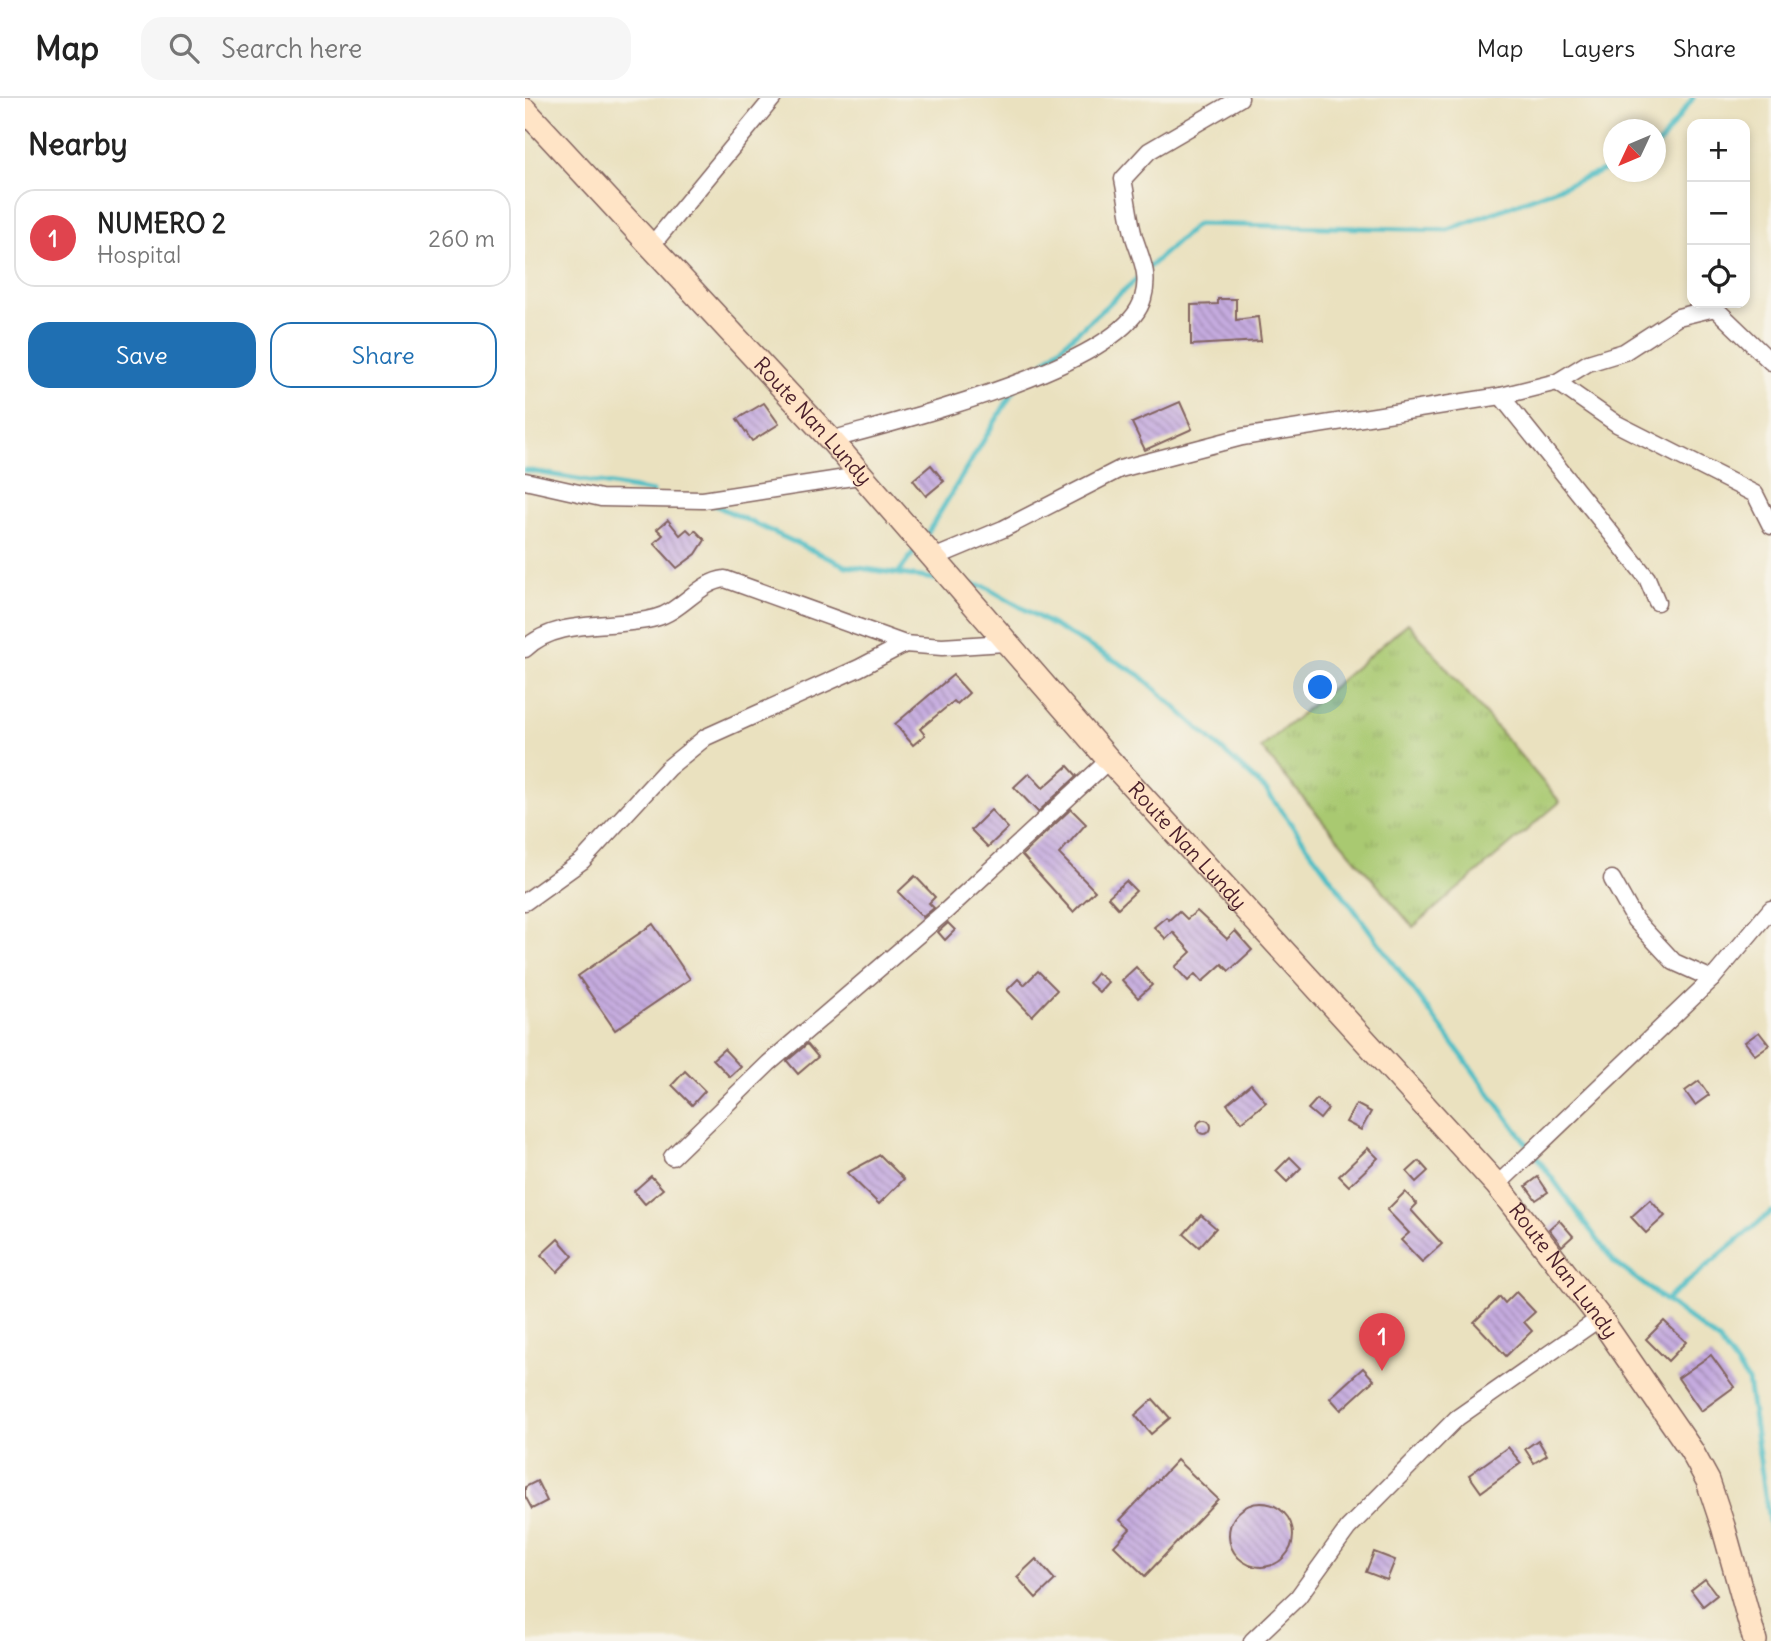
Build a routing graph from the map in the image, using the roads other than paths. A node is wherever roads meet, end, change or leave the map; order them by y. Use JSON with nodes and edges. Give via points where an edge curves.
{"nodes":[{"id":1,"x":772,"y":98,"type":"edge"},
{"id":2,"x":1240,"y":98,"type":"edge"},
{"id":3,"x":525,"y":110,"type":"edge"},
{"id":4,"x":651,"y":246,"type":"junction"},
{"id":5,"x":1771,"y":362,"type":"edge"},
{"id":6,"x":1557,"y":382,"type":"junction"},
{"id":7,"x":1501,"y":396,"type":"junction"},
{"id":8,"x":831,"y":440,"type":"junction"},
{"id":9,"x":859,"y":476,"type":"junction"},
{"id":10,"x":525,"y":481,"type":"edge"},
{"id":11,"x":1771,"y":526,"type":"edge"},
{"id":12,"x":931,"y":559,"type":"junction"},
{"id":13,"x":1657,"y":602,"type":"dead end"},
{"id":14,"x":1005,"y":643,"type":"junction"},
{"id":15,"x":905,"y":644,"type":"junction"},
{"id":16,"x":525,"y":649,"type":"edge"},
{"id":17,"x":1109,"y":760,"type":"junction"},
{"id":18,"x":1612,"y":879,"type":"dead end"},
{"id":19,"x":525,"y":902,"type":"edge"},
{"id":20,"x":1771,"y":909,"type":"edge"},
{"id":21,"x":1712,"y":979,"type":"junction"},
{"id":22,"x":672,"y":1157,"type":"dead end"},
{"id":23,"x":1497,"y":1185,"type":"junction"},
{"id":24,"x":1600,"y":1318,"type":"junction"},
{"id":25,"x":1252,"y":1641,"type":"edge"},
{"id":26,"x":1755,"y":1641,"type":"edge"}],
"edges":[{"from":1,"to":4,"type":"street"},
{"from":2,"to":8,"type":"street","via":[[1149,151],[1123,179],[1134,235],[1147,270],[1143,300],[1129,323],[1108,339],[1017,386]]},
{"from":3,"to":4,"type":"main road","name":"Route Nan Lundy"},
{"from":4,"to":8,"type":"main road","name":"Route Nan Lundy"},
{"from":5,"to":6,"type":"street","via":[[1716,308],[1678,317],[1624,352],[1588,363]]},
{"from":6,"to":7,"type":"street"},
{"from":6,"to":11,"type":"street","via":[[1617,424],[1755,494]]},
{"from":7,"to":12,"type":"street","via":[[1242,437],[1120,469],[992,534]]},
{"from":7,"to":13,"type":"street","via":[[1647,578]]},
{"from":8,"to":9,"type":"main road","name":"Route Nan Lundy"},
{"from":9,"to":10,"type":"street","via":[[703,500],[601,498]]},
{"from":9,"to":12,"type":"main road","name":"Route Nan Lundy"},
{"from":12,"to":14,"type":"main road","name":"Route Nan Lundy"},
{"from":14,"to":15,"type":"street"},
{"from":14,"to":17,"type":"main road","name":"Route Nan Lundy"},
{"from":15,"to":16,"type":"street","via":[[725,579],[713,581],[657,618],[561,630]]},
{"from":15,"to":19,"type":"street","via":[[706,737],[668,768],[582,861]]},
{"from":17,"to":22,"type":"street","via":[[947,910],[769,1063]]},
{"from":17,"to":23,"type":"main road","name":"Route Nan Lundy"},
{"from":18,"to":21,"type":"street","via":[[1635,920],[1674,962]]},
{"from":20,"to":21,"type":"street"},
{"from":21,"to":23,"type":"street"},
{"from":23,"to":24,"type":"main road","name":"Route Nan Lundy"},
{"from":24,"to":25,"type":"street","via":[[1457,1418],[1348,1528],[1298,1597]]},
{"from":24,"to":26,"type":"main road","name":"Route Nan Lundy","via":[[1672,1418],[1707,1481]]}]}
